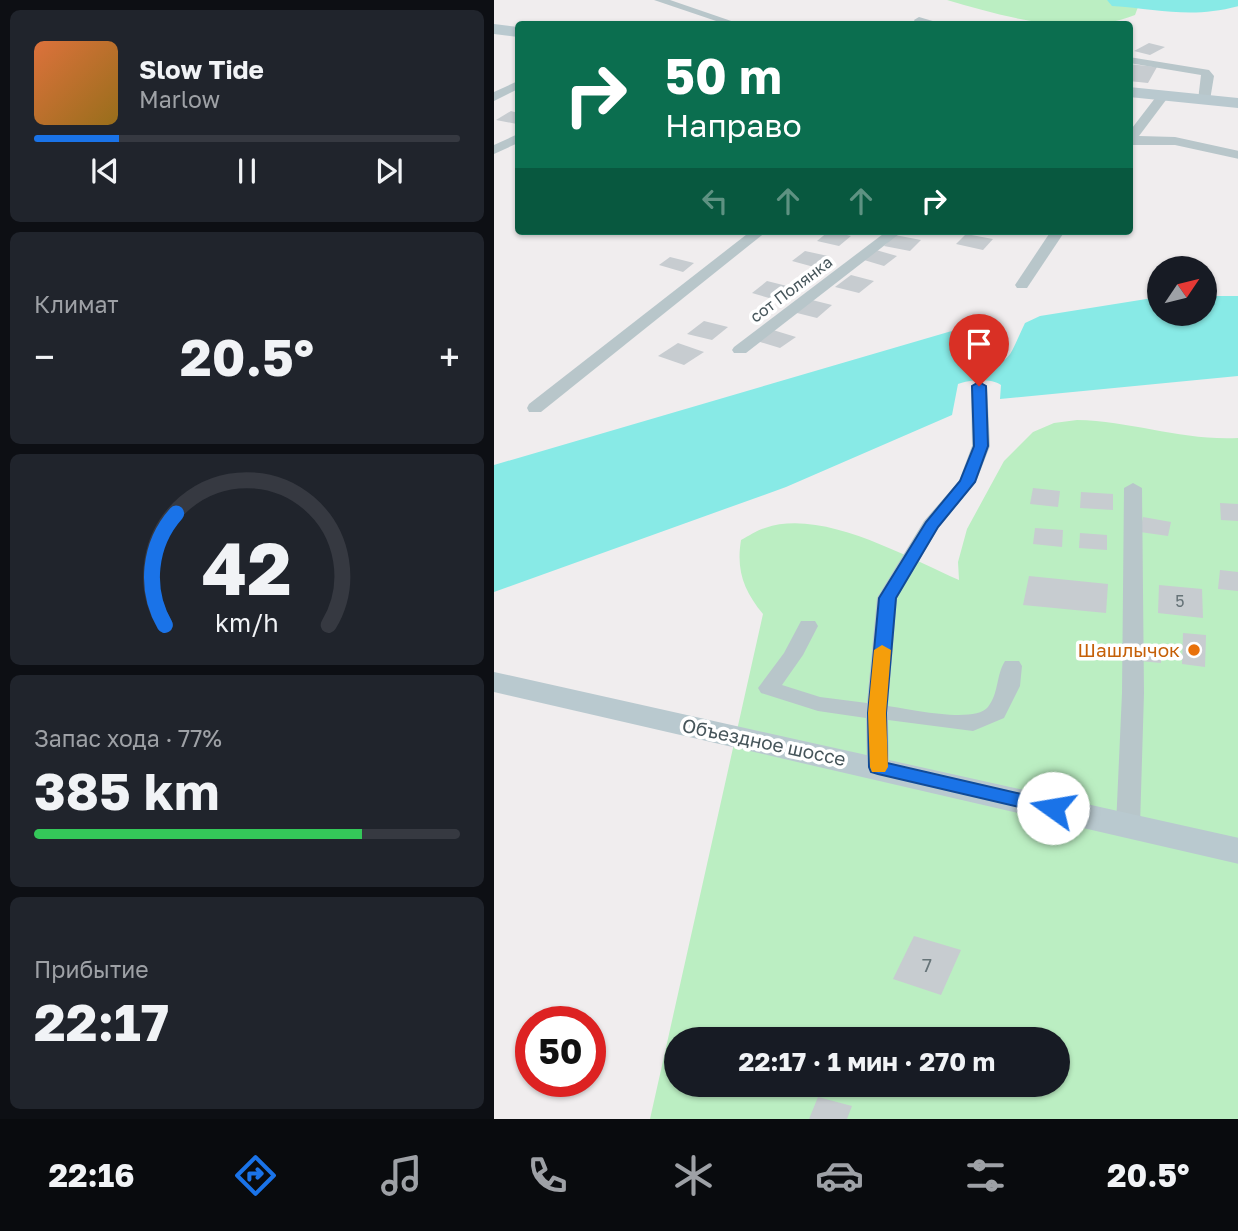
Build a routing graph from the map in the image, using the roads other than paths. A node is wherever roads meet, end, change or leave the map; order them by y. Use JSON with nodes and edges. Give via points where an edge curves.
{"nodes":[{"id":1,"x":659,"y":0,"type":"edge"},
{"id":2,"x":919,"y":20,"type":"dead end"},
{"id":3,"x":726,"y":21,"type":"edge"},
{"id":4,"x":922,"y":21,"type":"edge"},
{"id":5,"x":494,"y":29,"type":"edge"},
{"id":6,"x":515,"y":32,"type":"edge"},
{"id":7,"x":1133,"y":61,"type":"edge"},
{"id":8,"x":515,"y":86,"type":"edge"},
{"id":9,"x":1133,"y":92,"type":"edge"},
{"id":10,"x":1163,"y":96,"type":"junction"},
{"id":11,"x":494,"y":97,"type":"edge"},
{"id":12,"x":1204,"y":100,"type":"junction"},
{"id":13,"x":1238,"y":103,"type":"edge"},
{"id":14,"x":1133,"y":136,"type":"edge"},
{"id":15,"x":515,"y":140,"type":"edge"},
{"id":16,"x":1133,"y":140,"type":"edge"},
{"id":17,"x":494,"y":150,"type":"edge"},
{"id":18,"x":1238,"y":155,"type":"edge"},
{"id":19,"x":755,"y":235,"type":"edge"},
{"id":20,"x":891,"y":235,"type":"edge"},
{"id":21,"x":1055,"y":235,"type":"edge"},
{"id":22,"x":1022,"y":285,"type":"dead end"},
{"id":23,"x":740,"y":350,"type":"dead end"},
{"id":24,"x":979,"y":386,"type":"dead end"},
{"id":25,"x":535,"y":408,"type":"dead end"},
{"id":26,"x":1133,"y":488,"type":"dead end"},
{"id":27,"x":808,"y":626,"type":"dead end"},
{"id":28,"x":1012,"y":666,"type":"dead end"},
{"id":29,"x":494,"y":682,"type":"edge"},
{"id":30,"x":877,"y":713,"type":"junction"},
{"id":31,"x":878,"y":767,"type":"junction"},
{"id":32,"x":1128,"y":826,"type":"junction"},
{"id":33,"x":1238,"y":851,"type":"edge"}],
"edges":[{"from":1,"to":3,"type":"street"},
{"from":2,"to":4,"type":"street"},
{"from":5,"to":6,"type":"main road"},
{"from":7,"to":12,"type":"street","via":[[1205,72],[1209,76]]},
{"from":8,"to":11,"type":"street"},
{"from":9,"to":10,"type":"main road"},
{"from":10,"to":12,"type":"main road"},
{"from":10,"to":14,"type":"street"},
{"from":12,"to":13,"type":"main road"},
{"from":15,"to":17,"type":"street"},
{"from":16,"to":18,"type":"street","via":[[1175,141]]},
{"from":19,"to":25,"type":"street"},
{"from":20,"to":23,"type":"street","name":"сот Полянка"},
{"from":21,"to":22,"type":"street"},
{"from":24,"to":30,"type":"street","via":[[981,446],[967,482],[931,525],[887,598]]},
{"from":26,"to":32,"type":"street"},
{"from":27,"to":30,"type":"street","via":[[769,688],[818,704]]},
{"from":28,"to":30,"type":"street","via":[[1009,687],[996,713],[973,724]]},
{"from":29,"to":31,"type":"main road","name":"Объездное шоссе"},
{"from":30,"to":31,"type":"street"},
{"from":31,"to":32,"type":"main road","name":"Объездное шоссе"},
{"from":32,"to":33,"type":"main road","name":"Объездное шоссе"}]}
